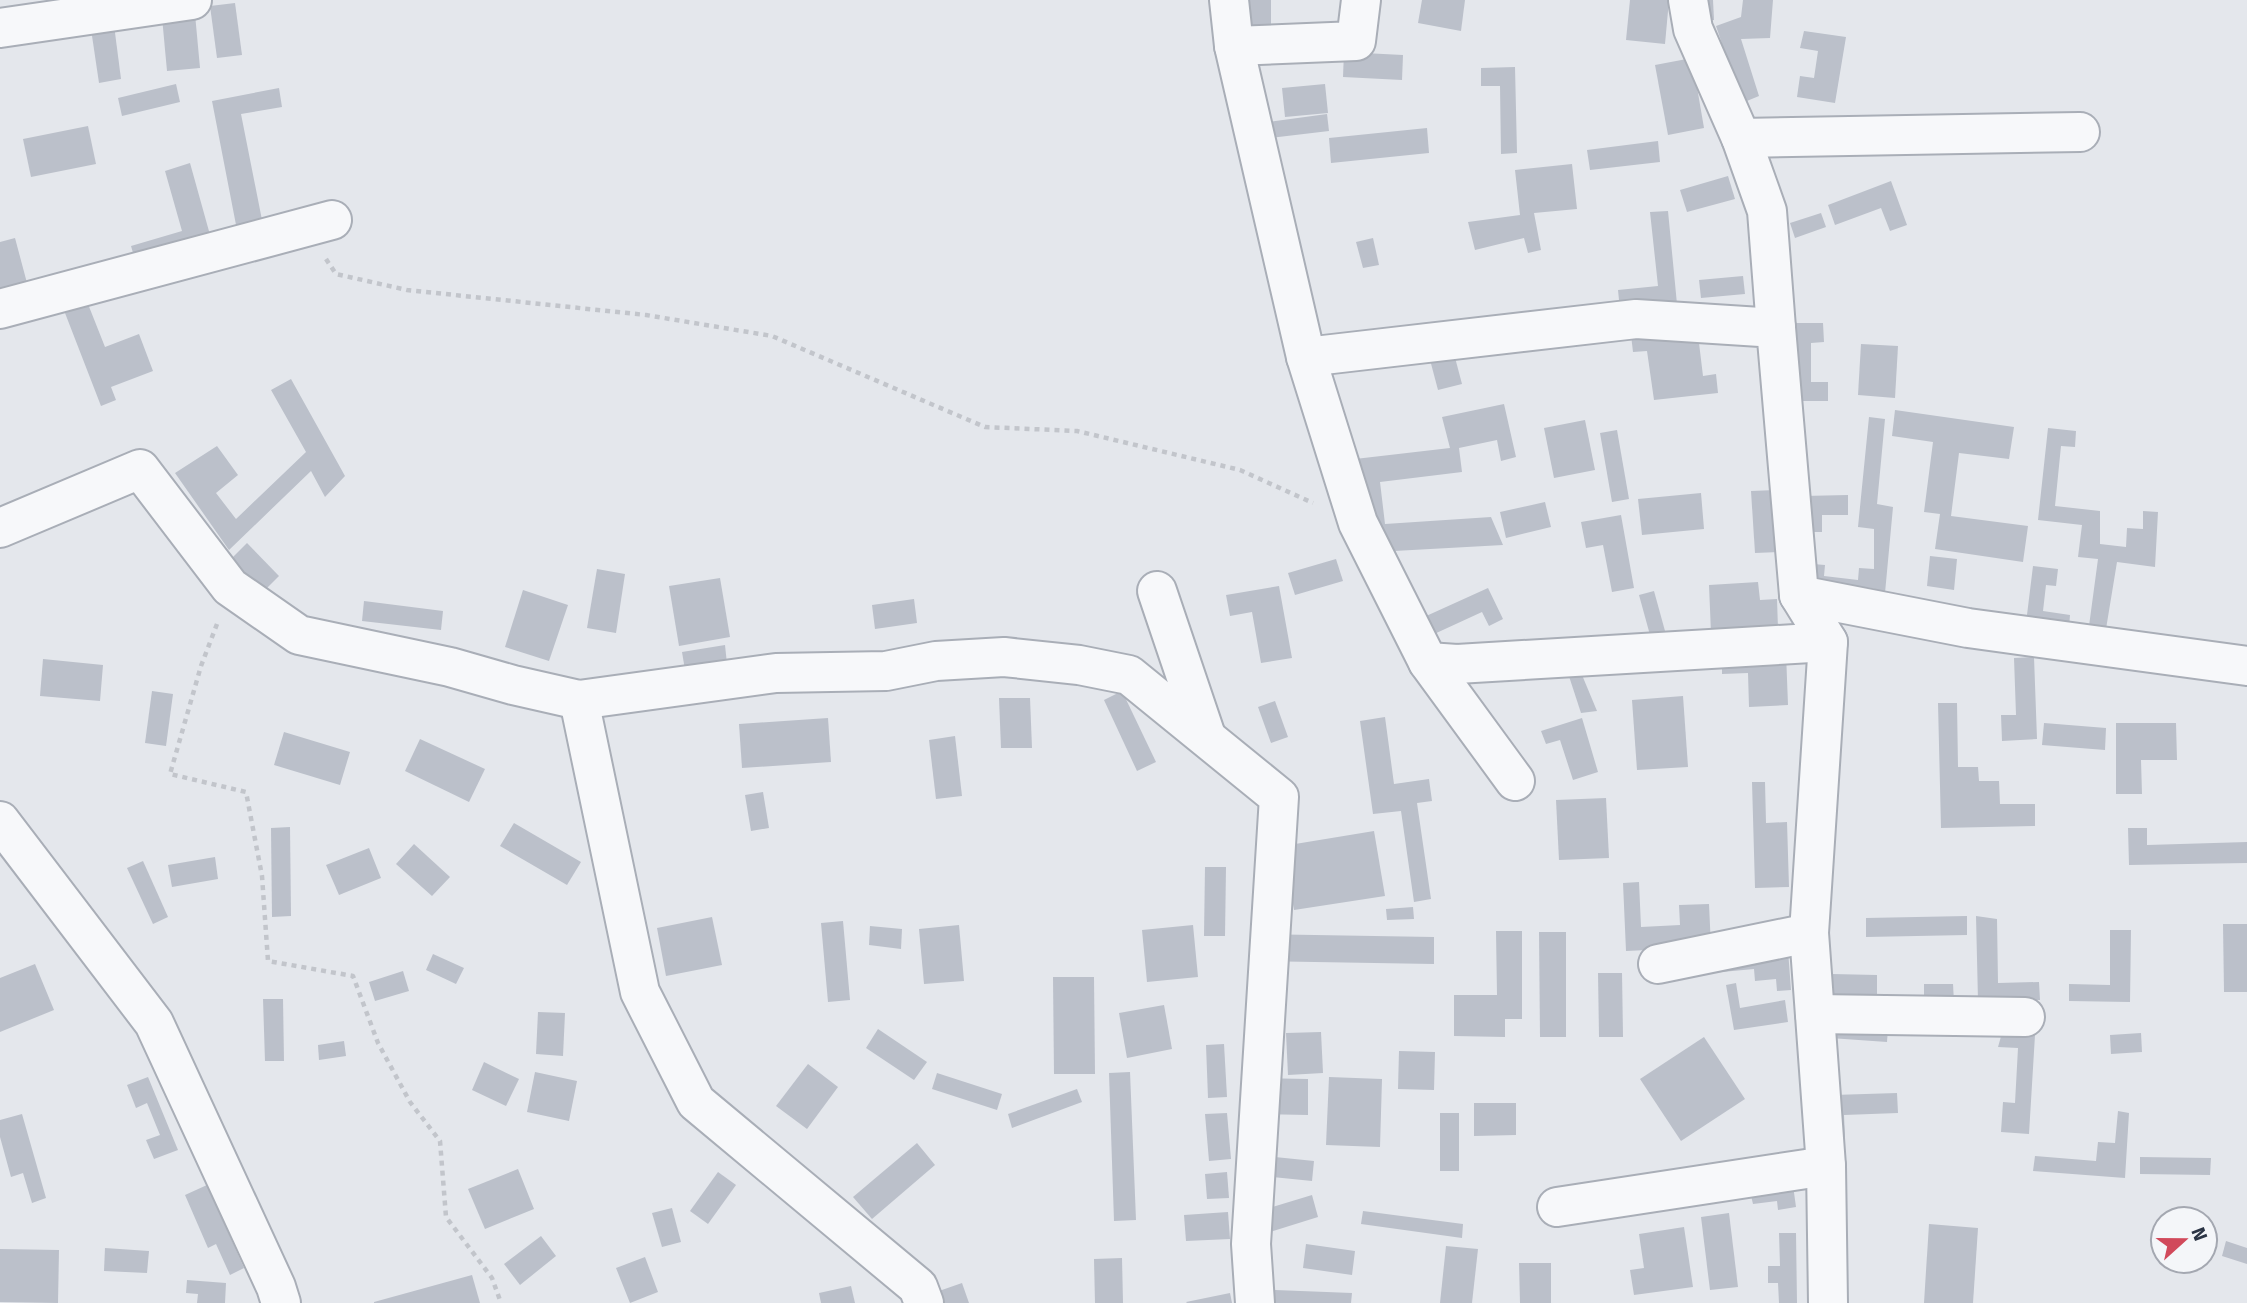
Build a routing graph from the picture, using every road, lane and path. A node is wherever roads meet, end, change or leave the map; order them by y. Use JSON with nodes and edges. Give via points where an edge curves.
{"nodes":[{"id":1,"x":192,"y":0,"type":"edge"},
{"id":2,"x":1229,"y":0,"type":"edge"},
{"id":3,"x":1361,"y":0,"type":"edge"},
{"id":4,"x":1688,"y":0,"type":"edge"},
{"id":5,"x":0,"y":28,"type":"edge"},
{"id":6,"x":1234,"y":46,"type":"junction"},
{"id":7,"x":2080,"y":132,"type":"dead end"},
{"id":8,"x":1741,"y":138,"type":"junction"},
{"id":9,"x":319,"y":223,"type":"joint"},
{"id":10,"x":0,"y":309,"type":"edge"},
{"id":11,"x":1776,"y":328,"type":"junction"},
{"id":12,"x":1306,"y":356,"type":"junction"},
{"id":13,"x":1359,"y":523,"type":"junction"},
{"id":14,"x":0,"y":528,"type":"edge"},
{"id":15,"x":230,"y":587,"type":"junction"},
{"id":16,"x":1157,"y":591,"type":"dead end"},
{"id":17,"x":1799,"y":595,"type":"junction"},
{"id":18,"x":1828,"y":642,"type":"junction"},
{"id":19,"x":1428,"y":662,"type":"junction"},
{"id":20,"x":2247,"y":666,"type":"edge"},
{"id":21,"x":579,"y":700,"type":"junction"},
{"id":22,"x":1206,"y":736,"type":"junction"},
{"id":23,"x":1515,"y":781,"type":"dead end"},
{"id":24,"x":0,"y":821,"type":"edge"},
{"id":25,"x":1809,"y":933,"type":"junction"},
{"id":26,"x":1658,"y":964,"type":"dead end"},
{"id":27,"x":1815,"y":1014,"type":"junction"},
{"id":28,"x":2025,"y":1017,"type":"dead end"},
{"id":29,"x":1826,"y":1166,"type":"junction"},
{"id":30,"x":1557,"y":1207,"type":"dead end"},
{"id":31,"x":281,"y":1303,"type":"edge"},
{"id":32,"x":501,"y":1303,"type":"edge"},
{"id":33,"x":924,"y":1303,"type":"edge"},
{"id":34,"x":1255,"y":1303,"type":"edge"},
{"id":35,"x":1828,"y":1303,"type":"edge"}],
"edges":[{"from":1,"to":5,"type":"street"},
{"from":2,"to":6,"type":"street"},
{"from":3,"to":6,"type":"street","via":[[1356,41]]},
{"from":4,"to":8,"type":"street","via":[[1693,29]]},
{"from":6,"to":12,"type":"street"},
{"from":7,"to":8,"type":"street"},
{"from":8,"to":11,"type":"street","via":[[1767,211]]},
{"from":9,"to":10,"type":"street"},
{"from":9,"to":13,"type":"path","via":[[336,274],[407,290],[646,315],[772,337],[985,427],[1077,431],[1240,470]]},
{"from":11,"to":12,"type":"street","via":[[1636,319]]},
{"from":11,"to":17,"type":"street"},
{"from":12,"to":13,"type":"street"},
{"from":13,"to":19,"type":"street"},
{"from":14,"to":15,"type":"street","via":[[140,469]]},
{"from":15,"to":21,"type":"street","via":[[299,635]]},
{"from":15,"to":32,"type":"path","via":[[170,774],[246,792],[262,876],[268,961],[352,976],[378,1043],[410,1102],[440,1141],[446,1217],[492,1278]]},
{"from":16,"to":22,"type":"street"},
{"from":17,"to":18,"type":"street"},
{"from":17,"to":20,"type":"street","via":[[1968,628]]},
{"from":18,"to":19,"type":"street"},
{"from":18,"to":25,"type":"street"},
{"from":19,"to":23,"type":"street"},
{"from":21,"to":22,"type":"street","via":[[776,673],[886,671],[936,661],[1004,657],[1129,675]]},
{"from":21,"to":33,"type":"street","via":[[640,992],[696,1101],[918,1287]]},
{"from":22,"to":34,"type":"street","via":[[1279,797],[1251,1244]]},
{"from":24,"to":31,"type":"street","via":[[154,1023]]},
{"from":25,"to":26,"type":"street"},
{"from":25,"to":27,"type":"street"},
{"from":27,"to":28,"type":"street"},
{"from":27,"to":29,"type":"street"},
{"from":29,"to":30,"type":"street"},
{"from":29,"to":35,"type":"street"}]}
